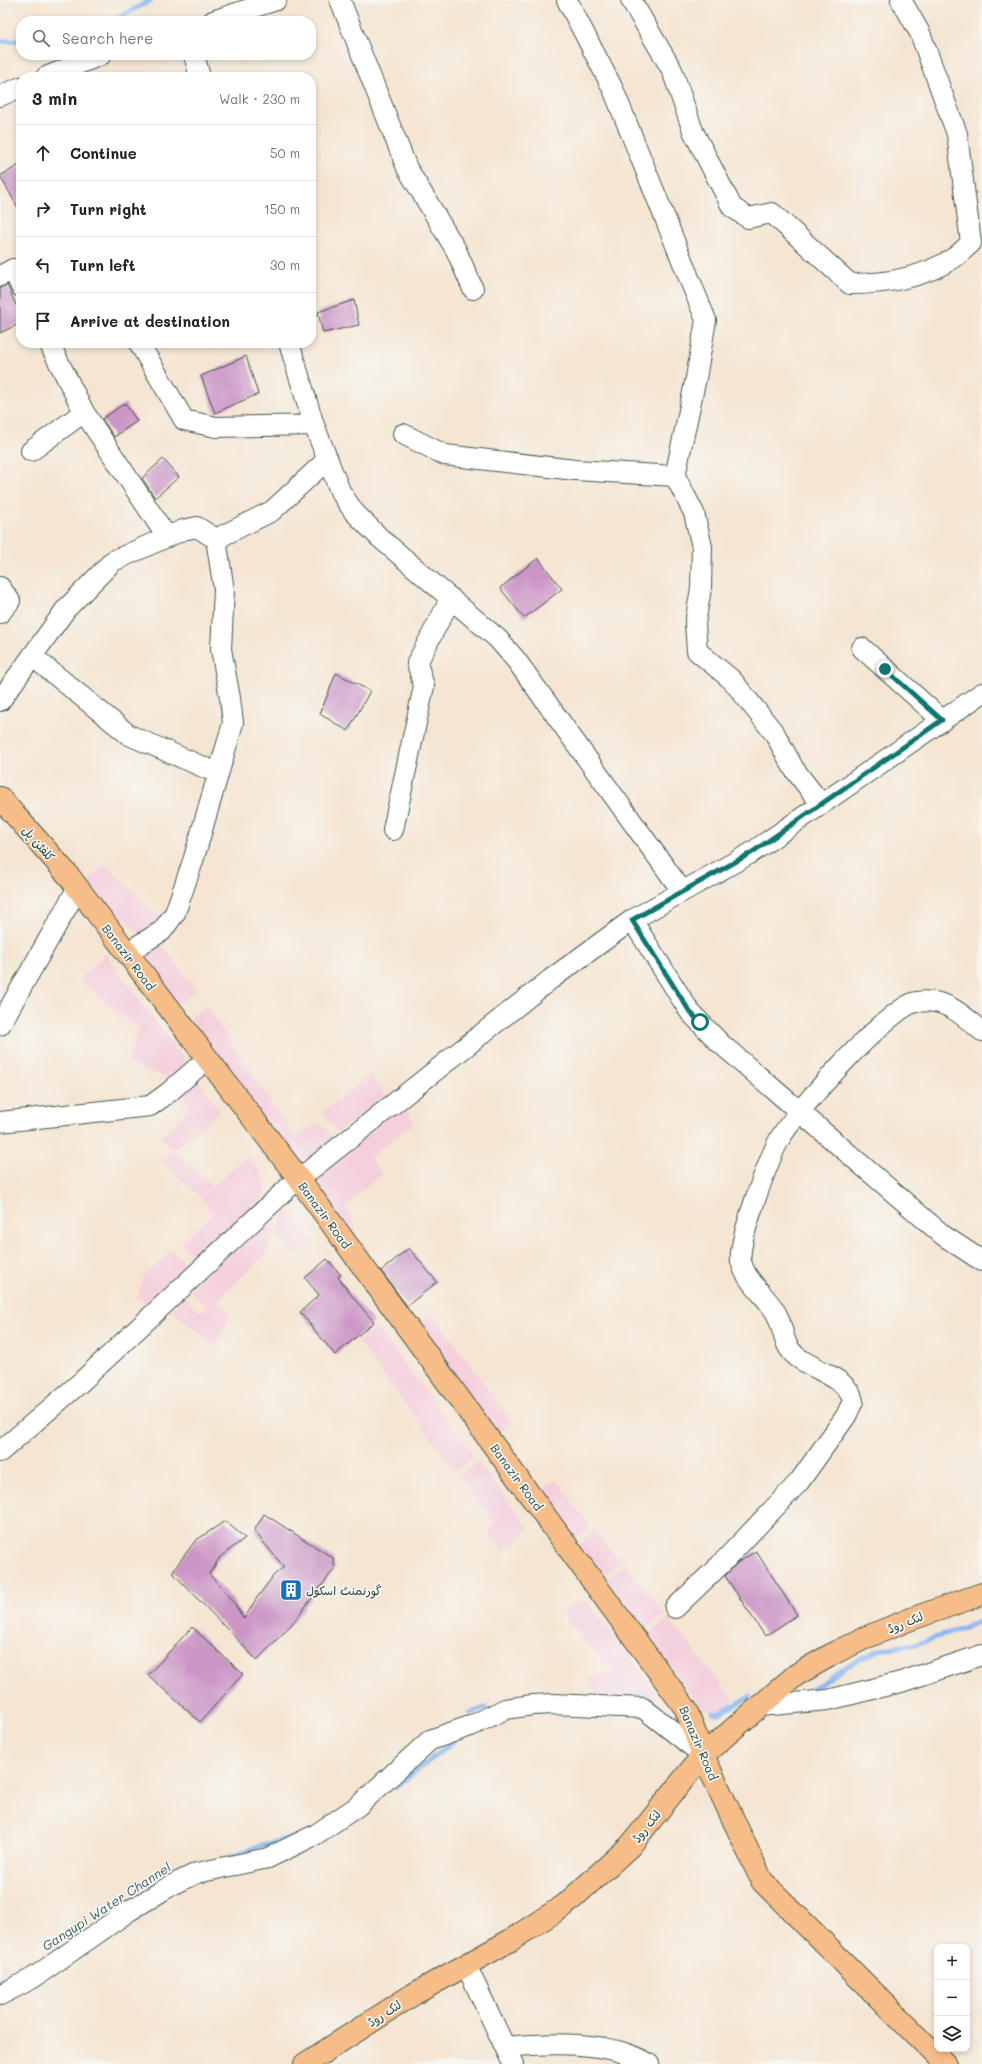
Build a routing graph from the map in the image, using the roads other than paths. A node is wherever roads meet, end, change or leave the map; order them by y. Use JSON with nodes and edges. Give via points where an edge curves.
{"nodes":[{"id":1,"x":276,"y":0,"type":"edge"},
{"id":2,"x":340,"y":0,"type":"edge"},
{"id":3,"x":567,"y":0,"type":"edge"},
{"id":4,"x":631,"y":0,"type":"edge"},
{"id":5,"x":902,"y":0,"type":"edge"},
{"id":6,"x":229,"y":16,"type":"edge"},
{"id":7,"x":88,"y":60,"type":"edge"},
{"id":8,"x":195,"y":60,"type":"edge"},
{"id":9,"x":58,"y":72,"type":"edge"},
{"id":10,"x":199,"y":72,"type":"edge"},
{"id":11,"x":16,"y":89,"type":"edge"},
{"id":12,"x":0,"y":96,"type":"edge"},
{"id":13,"x":982,"y":219,"type":"edge"},
{"id":14,"x":971,"y":243,"type":"junction"},
{"id":15,"x":11,"y":268,"type":"edge"},
{"id":16,"x":16,"y":278,"type":"edge"},
{"id":17,"x":473,"y":289,"type":"dead end"},
{"id":18,"x":52,"y":348,"type":"edge"},
{"id":19,"x":142,"y":348,"type":"edge"},
{"id":20,"x":291,"y":348,"type":"edge"},
{"id":21,"x":84,"y":412,"type":"junction"},
{"id":22,"x":314,"y":425,"type":"junction"},
{"id":23,"x":403,"y":434,"type":"dead end"},
{"id":24,"x":31,"y":451,"type":"dead end"},
{"id":25,"x":328,"y":459,"type":"junction"},
{"id":26,"x":675,"y":476,"type":"junction"},
{"id":27,"x":167,"y":537,"type":"junction"},
{"id":28,"x":216,"y":539,"type":"junction"},
{"id":29,"x":0,"y":586,"type":"edge"},
{"id":30,"x":451,"y":598,"type":"junction"},
{"id":31,"x":0,"y":613,"type":"edge"},
{"id":32,"x":862,"y":648,"type":"dead end"},
{"id":33,"x":32,"y":656,"type":"junction"},
{"id":34,"x":982,"y":693,"type":"edge"},
{"id":35,"x":0,"y":701,"type":"edge"},
{"id":36,"x":942,"y":720,"type":"junction"},
{"id":37,"x":217,"y":773,"type":"junction"},
{"id":38,"x":0,"y":798,"type":"edge"},
{"id":39,"x":821,"y":804,"type":"junction"},
{"id":40,"x":393,"y":830,"type":"dead end"},
{"id":41,"x":77,"y":889,"type":"junction"},
{"id":42,"x":682,"y":891,"type":"junction"},
{"id":43,"x":632,"y":920,"type":"junction"},
{"id":44,"x":126,"y":953,"type":"junction"},
{"id":45,"x":0,"y":1025,"type":"edge"},
{"id":46,"x":982,"y":1031,"type":"edge"},
{"id":47,"x":207,"y":1059,"type":"junction"},
{"id":48,"x":799,"y":1112,"type":"junction"},
{"id":49,"x":0,"y":1122,"type":"edge"},
{"id":50,"x":299,"y":1179,"type":"junction"},
{"id":51,"x":982,"y":1261,"type":"edge"},
{"id":52,"x":0,"y":1452,"type":"edge"},
{"id":53,"x":982,"y":1594,"type":"edge"},
{"id":54,"x":675,"y":1608,"type":"dead end"},
{"id":55,"x":982,"y":1655,"type":"edge"},
{"id":56,"x":760,"y":1706,"type":"junction"},
{"id":57,"x":703,"y":1755,"type":"junction"},
{"id":58,"x":466,"y":1965,"type":"junction"},
{"id":59,"x":0,"y":1995,"type":"edge"},
{"id":60,"x":509,"y":2055,"type":"edge"},
{"id":61,"x":305,"y":2064,"type":"edge"},
{"id":62,"x":649,"y":2064,"type":"edge"},
{"id":63,"x":945,"y":2064,"type":"edge"}],
"edges":[{"from":1,"to":6,"type":"street"},
{"from":2,"to":17,"type":"street","via":[[407,168],[456,250]]},
{"from":3,"to":26,"type":"street","via":[[613,89],[706,320]]},
{"from":4,"to":14,"type":"street","via":[[672,70],[693,131],[732,208],[748,218],[772,213],[850,284],[912,277],[952,259]]},
{"from":5,"to":14,"type":"street","via":[[920,33],[957,134]]},
{"from":7,"to":9,"type":"street"},
{"from":8,"to":10,"type":"street"},
{"from":11,"to":12,"type":"street"},
{"from":13,"to":14,"type":"street"},
{"from":15,"to":16,"type":"street"},
{"from":18,"to":21,"type":"street"},
{"from":19,"to":22,"type":"street","via":[[184,420],[216,427]]},
{"from":20,"to":22,"type":"street"},
{"from":21,"to":24,"type":"street"},
{"from":21,"to":27,"type":"street"},
{"from":22,"to":25,"type":"street"},
{"from":23,"to":26,"type":"street","via":[[445,455],[575,470]]},
{"from":25,"to":28,"type":"street","via":[[272,511]]},
{"from":25,"to":30,"type":"street","via":[[340,490],[354,512],[380,538]]},
{"from":26,"to":39,"type":"street","via":[[694,513],[702,547],[701,588],[695,624],[698,650],[737,686],[775,734],[794,769]]},
{"from":27,"to":28,"type":"street","via":[[197,527]]},
{"from":27,"to":33,"type":"street","via":[[113,561],[66,609]]},
{"from":28,"to":37,"type":"street","via":[[224,590],[220,649],[233,723]]},
{"from":29,"to":31,"type":"street","via":[[10,601]]},
{"from":30,"to":40,"type":"street","via":[[417,663],[424,686]]},
{"from":30,"to":42,"type":"street","via":[[498,639],[516,660]]},
{"from":32,"to":36,"type":"street"},
{"from":33,"to":35,"type":"street"},
{"from":33,"to":37,"type":"street","via":[[128,735]]},
{"from":34,"to":36,"type":"street"},
{"from":36,"to":39,"type":"street"},
{"from":37,"to":44,"type":"street","via":[[193,861],[175,913],[162,931]]},
{"from":38,"to":41,"type":"main road","name":"کلفٹن پل","via":[[68,875]]},
{"from":39,"to":42,"type":"street","via":[[751,853]]},
{"from":41,"to":44,"type":"main road","name":"Banazir Road"},
{"from":41,"to":45,"type":"street"},
{"from":42,"to":43,"type":"street"},
{"from":43,"to":48,"type":"street","via":[[690,1012],[720,1043]]},
{"from":43,"to":50,"type":"street","via":[[551,979]]},
{"from":44,"to":47,"type":"main road","name":"Banazir Road"},
{"from":46,"to":48,"type":"street","via":[[938,1001],[913,1002],[870,1036]]},
{"from":47,"to":49,"type":"street","via":[[150,1106]]},
{"from":47,"to":50,"type":"main road","name":"Banazir Road"},
{"from":48,"to":51,"type":"street","via":[[944,1236]]},
{"from":48,"to":54,"type":"street","via":[[779,1140],[768,1165],[742,1241],[740,1259],[743,1270],[776,1312],[788,1349],[841,1383],[851,1393],[853,1401],[846,1416],[799,1482]]},
{"from":50,"to":52,"type":"street","via":[[81,1382]]},
{"from":50,"to":57,"type":"main road","name":"Banazir Road","via":[[686,1709]]},
{"from":53,"to":56,"type":"main road","name":"لنک روڈ","via":[[911,1619],[836,1652],[796,1676]]},
{"from":55,"to":56,"type":"street","via":[[901,1682],[828,1700]]},
{"from":56,"to":57,"type":"main road","name":"لنک روڈ"},
{"from":57,"to":58,"type":"main road","name":"لنک روڈ","via":[[630,1846],[565,1905]]},
{"from":57,"to":59,"type":"street","via":[[643,1708],[553,1704],[505,1709],[473,1726],[430,1740],[358,1806],[315,1835],[268,1858],[197,1873],[170,1886],[129,1911],[33,1978]]},
{"from":57,"to":63,"type":"main road","name":"Banazir Road","via":[[762,1881]]},
{"from":58,"to":60,"type":"street"},
{"from":58,"to":61,"type":"main road","name":"لنک روڈ","via":[[414,1994]]},
{"from":60,"to":62,"type":"street","via":[[542,2044],[603,2048]]}]}
